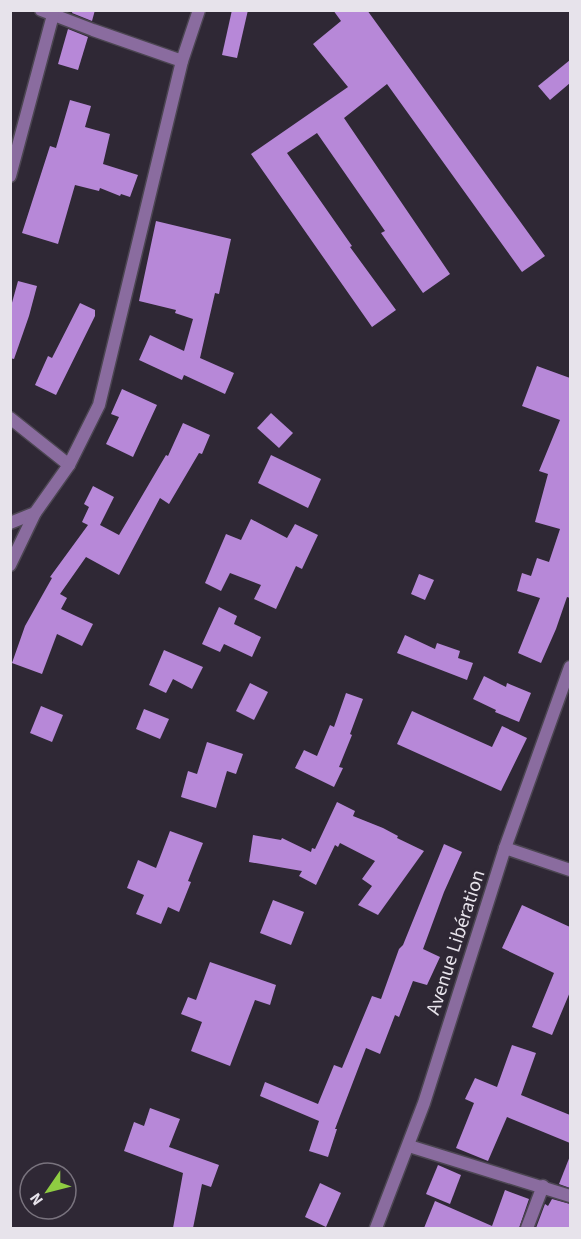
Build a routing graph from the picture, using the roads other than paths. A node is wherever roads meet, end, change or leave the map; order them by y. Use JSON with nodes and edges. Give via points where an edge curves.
{"nodes":[{"id":1,"x":41,"y":10,"type":"edge"},
{"id":2,"x":199,"y":10,"type":"edge"},
{"id":3,"x":53,"y":15,"type":"junction"},
{"id":4,"x":182,"y":60,"type":"junction"},
{"id":5,"x":10,"y":176,"type":"edge"},
{"id":6,"x":10,"y":418,"type":"edge"},
{"id":7,"x":69,"y":465,"type":"junction"},
{"id":8,"x":34,"y":513,"type":"junction"},
{"id":9,"x":10,"y":523,"type":"edge"},
{"id":10,"x":10,"y":565,"type":"edge"},
{"id":11,"x":570,"y":667,"type":"edge"},
{"id":12,"x":505,"y":848,"type":"junction"},
{"id":13,"x":570,"y":870,"type":"edge"},
{"id":14,"x":409,"y":1146,"type":"junction"},
{"id":15,"x":543,"y":1186,"type":"junction"},
{"id":16,"x":570,"y":1196,"type":"edge"},
{"id":17,"x":376,"y":1228,"type":"edge"},
{"id":18,"x":527,"y":1228,"type":"edge"}],
"edges":[{"from":1,"to":3,"type":"street"},
{"from":2,"to":4,"type":"street"},
{"from":3,"to":4,"type":"street"},
{"from":3,"to":5,"type":"street"},
{"from":4,"to":7,"type":"street","via":[[99,405]]},
{"from":6,"to":7,"type":"street"},
{"from":7,"to":8,"type":"street"},
{"from":8,"to":9,"type":"street"},
{"from":8,"to":10,"type":"street"},
{"from":11,"to":12,"type":"street","name":"Avenue Libération"},
{"from":12,"to":13,"type":"street"},
{"from":12,"to":14,"type":"street","name":"Avenue Libération"},
{"from":14,"to":15,"type":"street"},
{"from":14,"to":17,"type":"street","name":"Avenue Libération"},
{"from":15,"to":16,"type":"street"},
{"from":15,"to":18,"type":"street"}]}
